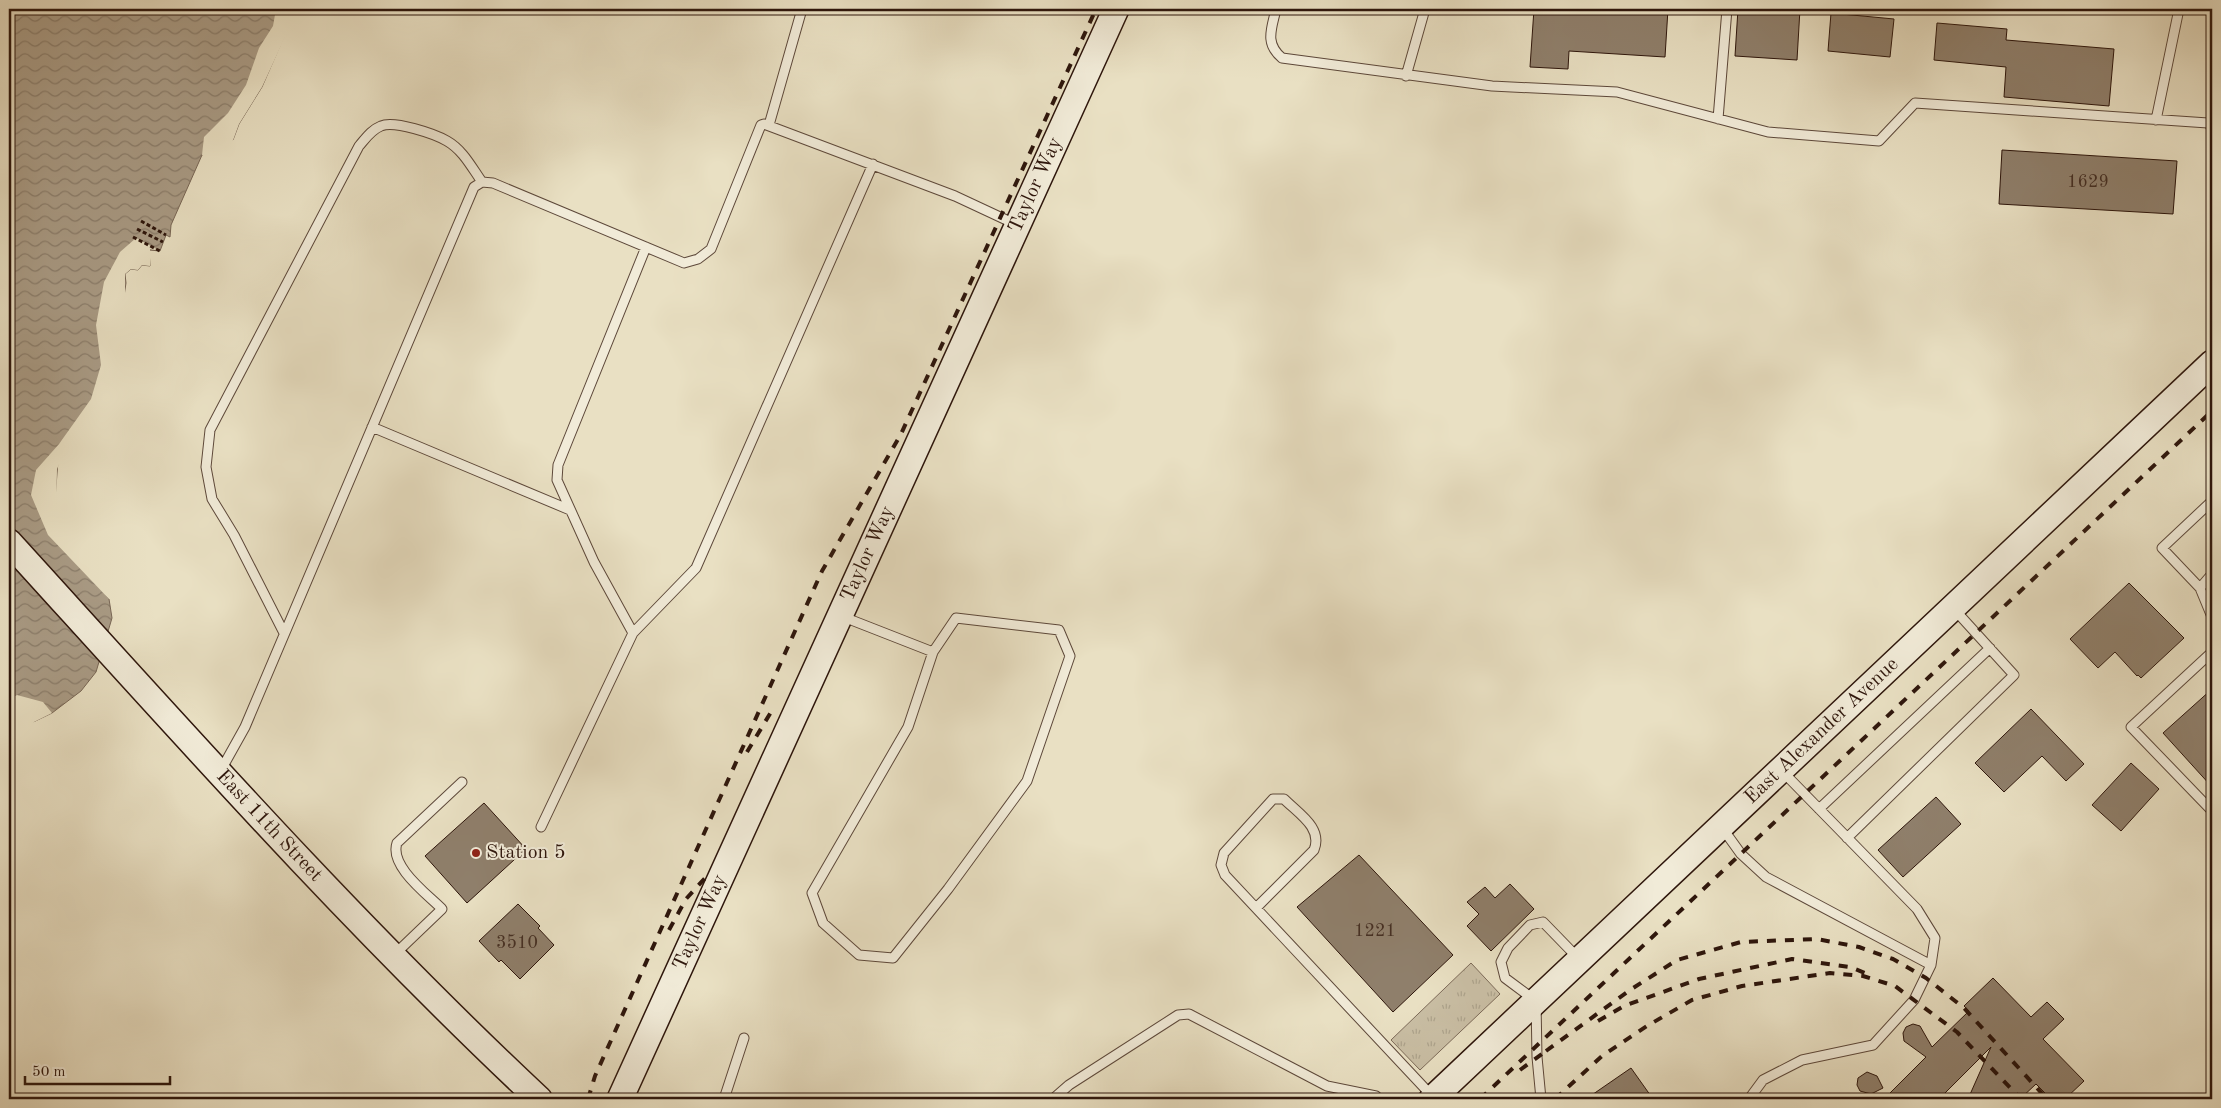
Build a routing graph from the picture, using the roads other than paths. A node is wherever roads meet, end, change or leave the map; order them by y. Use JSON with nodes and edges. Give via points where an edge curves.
{"nodes":[{"id":1,"x":802,"y":9,"type":"edge"},
{"id":2,"x":1116,"y":9,"type":"edge"},
{"id":3,"x":1276,"y":9,"type":"edge"},
{"id":4,"x":1425,"y":9,"type":"edge"},
{"id":5,"x":1727,"y":9,"type":"edge"},
{"id":6,"x":2179,"y":9,"type":"edge"},
{"id":7,"x":1406,"y":76,"type":"junction"},
{"id":8,"x":1718,"y":119,"type":"junction"},
{"id":9,"x":2156,"y":120,"type":"junction"},
{"id":10,"x":769,"y":125,"type":"junction"},
{"id":11,"x":2212,"y":128,"type":"edge"},
{"id":12,"x":873,"y":164,"type":"junction"},
{"id":13,"x":482,"y":182,"type":"junction"},
{"id":14,"x":1018,"y":225,"type":"junction"},
{"id":15,"x":646,"y":248,"type":"junction"},
{"id":16,"x":2212,"y":363,"type":"edge"},
{"id":17,"x":372,"y":427,"type":"junction"},
{"id":18,"x":2212,"y":501,"type":"edge"},
{"id":19,"x":570,"y":510,"type":"junction"},
{"id":20,"x":9,"y":542,"type":"edge"},
{"id":21,"x":2212,"y":574,"type":"edge"},
{"id":22,"x":2200,"y":588,"type":"junction"},
{"id":23,"x":1953,"y":608,"type":"junction"},
{"id":24,"x":841,"y":616,"type":"junction"},
{"id":25,"x":2212,"y":617,"type":"edge"},
{"id":26,"x":284,"y":633,"type":"junction"},
{"id":27,"x":633,"y":633,"type":"junction"},
{"id":28,"x":1990,"y":648,"type":"junction"},
{"id":29,"x":933,"y":652,"type":"junction"},
{"id":30,"x":2212,"y":652,"type":"edge"},
{"id":31,"x":1781,"y":770,"type":"junction"},
{"id":32,"x":219,"y":773,"type":"junction"},
{"id":33,"x":462,"y":782,"type":"dead end"},
{"id":34,"x":1819,"y":809,"type":"junction"},
{"id":35,"x":2212,"y":811,"type":"edge"},
{"id":36,"x":541,"y":827,"type":"dead end"},
{"id":37,"x":1721,"y":827,"type":"junction"},
{"id":38,"x":1847,"y":838,"type":"junction"},
{"id":39,"x":1256,"y":908,"type":"junction"},
{"id":40,"x":393,"y":956,"type":"junction"},
{"id":41,"x":1580,"y":960,"type":"junction"},
{"id":42,"x":1931,"y":965,"type":"junction"},
{"id":43,"x":1536,"y":1002,"type":"junction"},
{"id":44,"x":744,"y":1038,"type":"dead end"},
{"id":45,"x":539,"y":1099,"type":"edge"},
{"id":46,"x":620,"y":1099,"type":"edge"},
{"id":47,"x":724,"y":1099,"type":"edge"},
{"id":48,"x":1052,"y":1099,"type":"edge"},
{"id":49,"x":1379,"y":1099,"type":"edge"},
{"id":50,"x":1433,"y":1099,"type":"edge"},
{"id":51,"x":1541,"y":1099,"type":"edge"},
{"id":52,"x":1748,"y":1099,"type":"edge"}],
"edges":[{"from":1,"to":10,"type":"lane"},
{"from":2,"to":14,"type":"street","name":"Taylor Way"},
{"from":3,"to":7,"type":"lane","via":[[1270,34],[1273,51],[1282,58]]},
{"from":4,"to":7,"type":"lane"},
{"from":5,"to":8,"type":"lane"},
{"from":6,"to":9,"type":"lane"},
{"from":7,"to":8,"type":"lane","via":[[1492,86],[1617,92]]},
{"from":8,"to":9,"type":"lane","via":[[1768,132],[1879,141],[1914,104]]},
{"from":9,"to":11,"type":"lane","via":[[2208,123]]},
{"from":10,"to":12,"type":"lane"},
{"from":10,"to":15,"type":"lane","via":[[761,125],[711,249],[698,259],[684,263]]},
{"from":12,"to":14,"type":"lane"},
{"from":12,"to":27,"type":"lane","via":[[696,568]]},
{"from":13,"to":15,"type":"lane","via":[[493,183]]},
{"from":13,"to":17,"type":"lane","via":[[474,186]]},
{"from":13,"to":26,"type":"lane","via":[[465,157],[447,142],[398,124],[383,124],[371,131],[359,146],[210,430],[206,467],[212,499]]},
{"from":14,"to":24,"type":"street","name":"Taylor Way"},
{"from":15,"to":19,"type":"lane","via":[[558,464],[557,480]]},
{"from":16,"to":23,"type":"street","name":"East Alexander Avenue"},
{"from":17,"to":19,"type":"lane"},
{"from":17,"to":26,"type":"lane"},
{"from":18,"to":22,"type":"lane","via":[[2162,548]]},
{"from":19,"to":27,"type":"lane"},
{"from":20,"to":32,"type":"street","name":"East 11th Street"},
{"from":21,"to":22,"type":"lane"},
{"from":22,"to":25,"type":"lane"},
{"from":23,"to":28,"type":"lane"},
{"from":23,"to":31,"type":"street","name":"East Alexander Avenue"},
{"from":24,"to":29,"type":"lane"},
{"from":24,"to":46,"type":"street","name":"Taylor Way"},
{"from":26,"to":32,"type":"lane","via":[[244,727]]},
{"from":27,"to":36,"type":"lane"},
{"from":28,"to":34,"type":"lane"},
{"from":28,"to":38,"type":"lane","via":[[2014,675]]},
{"from":29,"to":29,"type":"lane","via":[[908,727],[812,893],[823,923],[859,954],[893,958],[1027,781],[1070,656],[1059,630],[956,618]]},
{"from":30,"to":35,"type":"lane","via":[[2131,727]]},
{"from":31,"to":34,"type":"lane"},
{"from":31,"to":37,"type":"street","name":"East Alexander Avenue"},
{"from":32,"to":40,"type":"street","name":"East 11th Street"},
{"from":33,"to":40,"type":"lane","via":[[394,850],[400,867],[442,909]]},
{"from":34,"to":38,"type":"lane"},
{"from":37,"to":41,"type":"street","name":"East Alexander Avenue"},
{"from":37,"to":42,"type":"lane","via":[[1740,854],[1766,877]]},
{"from":38,"to":42,"type":"lane","via":[[1917,909],[1935,938]]},
{"from":39,"to":39,"type":"lane","via":[[1225,875],[1221,865],[1224,853],[1273,799],[1284,799],[1315,830],[1318,841],[1314,850]]},
{"from":39,"to":50,"type":"lane"},
{"from":40,"to":45,"type":"street","name":"East 11th Street"},
{"from":41,"to":43,"type":"street","name":"East Alexander Avenue"},
{"from":41,"to":43,"type":"lane","via":[[1543,922],[1530,925],[1508,948],[1501,962],[1505,978]]},
{"from":42,"to":52,"type":"lane","via":[[1914,1000],[1872,1045],[1802,1060],[1763,1080]]},
{"from":43,"to":50,"type":"street","name":"East Alexander Avenue"},
{"from":43,"to":51,"type":"lane"},
{"from":44,"to":47,"type":"lane"},
{"from":48,"to":49,"type":"lane","via":[[1178,1015],[1189,1014],[1327,1086]]}]}
